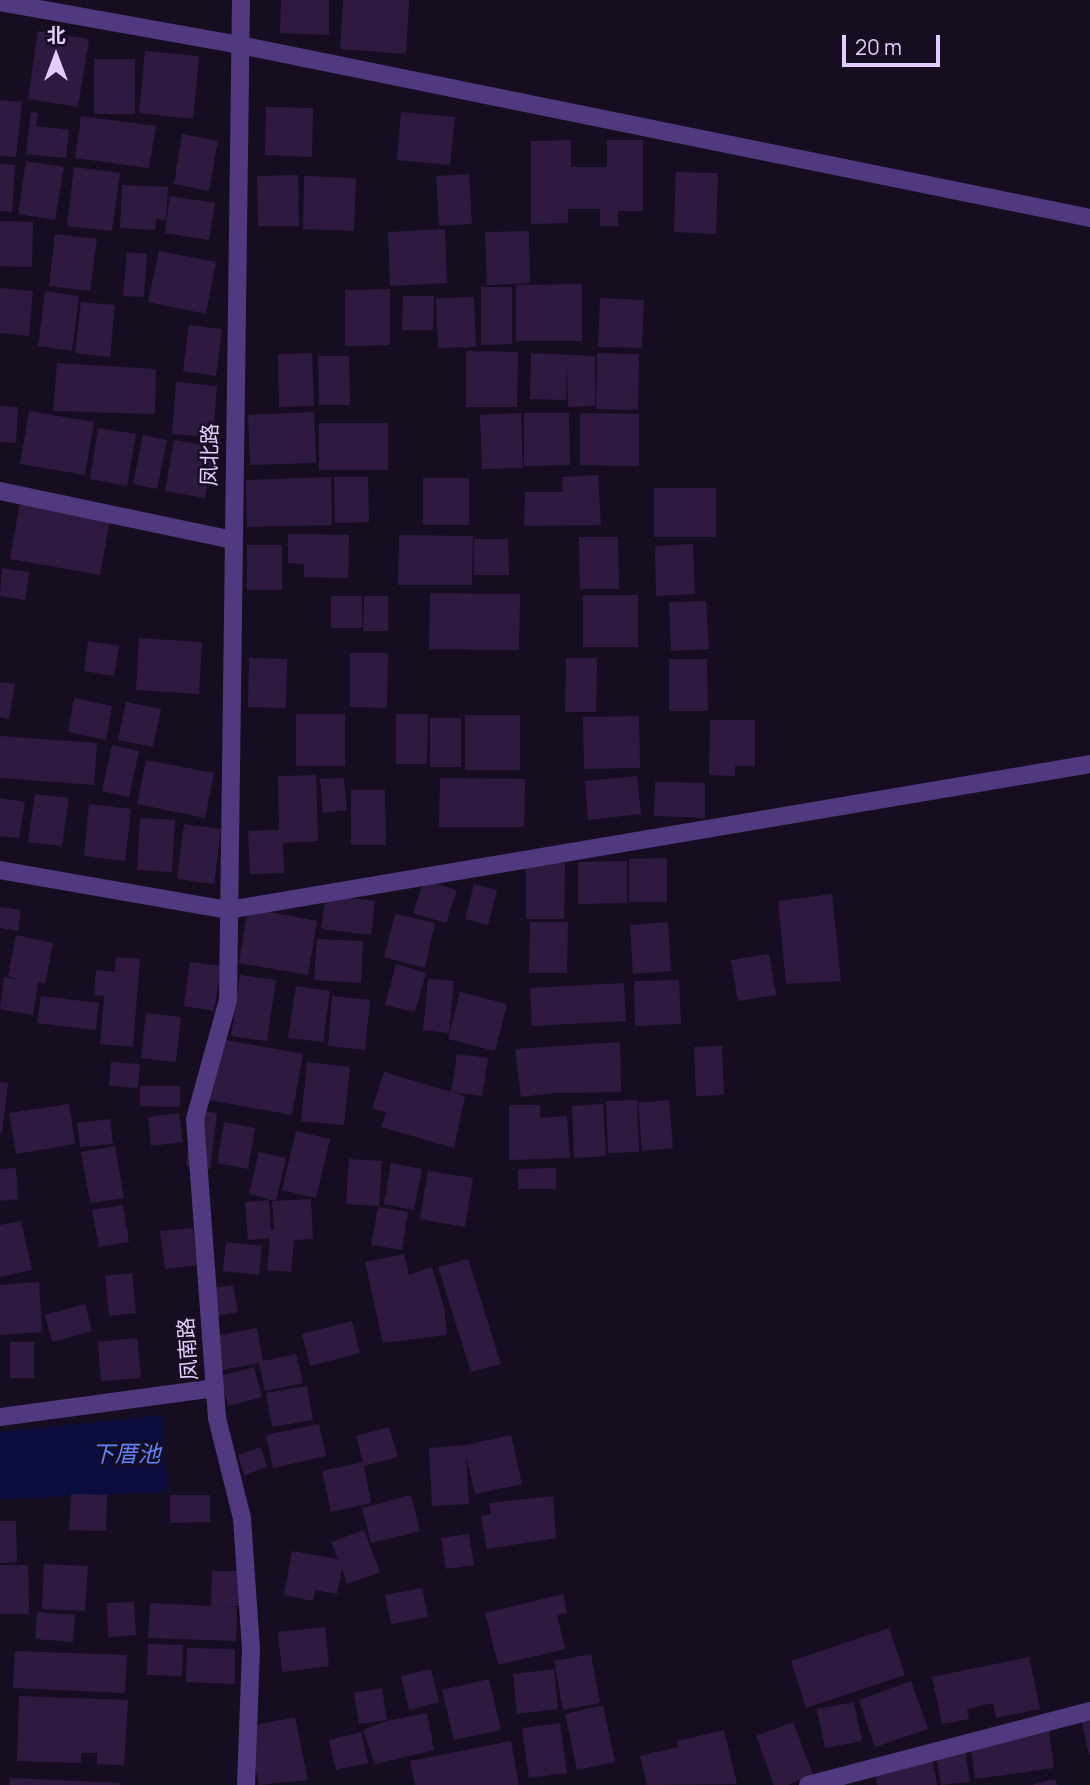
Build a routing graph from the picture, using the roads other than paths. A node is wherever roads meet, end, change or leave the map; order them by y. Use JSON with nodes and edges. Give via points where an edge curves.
{"nodes":[{"id":1,"x":241,"y":0,"type":"edge"},
{"id":2,"x":0,"y":2,"type":"edge"},
{"id":3,"x":240,"y":45,"type":"junction"},
{"id":4,"x":1090,"y":218,"type":"edge"},
{"id":5,"x":0,"y":491,"type":"edge"},
{"id":6,"x":233,"y":540,"type":"junction"},
{"id":7,"x":1090,"y":764,"type":"edge"},
{"id":8,"x":0,"y":870,"type":"edge"},
{"id":9,"x":228,"y":910,"type":"junction"},
{"id":10,"x":215,"y":1388,"type":"junction"},
{"id":11,"x":0,"y":1417,"type":"edge"},
{"id":12,"x":1090,"y":1711,"type":"edge"},
{"id":13,"x":246,"y":1785,"type":"edge"},
{"id":14,"x":808,"y":1785,"type":"edge"}],
"edges":[{"from":1,"to":3,"type":"street","name":"凤北路"},
{"from":2,"to":3,"type":"street"},
{"from":3,"to":4,"type":"street"},
{"from":3,"to":6,"type":"street","name":"凤北路"},
{"from":5,"to":6,"type":"street"},
{"from":6,"to":9,"type":"street","name":"凤北路"},
{"from":7,"to":9,"type":"street"},
{"from":8,"to":9,"type":"street"},
{"from":9,"to":10,"type":"street","name":"凤南路","via":[[228,1000],[195,1119]]},
{"from":10,"to":11,"type":"street"},
{"from":10,"to":13,"type":"street","name":"凤南路","via":[[243,1531],[251,1649]]},
{"from":12,"to":14,"type":"street"}]}
